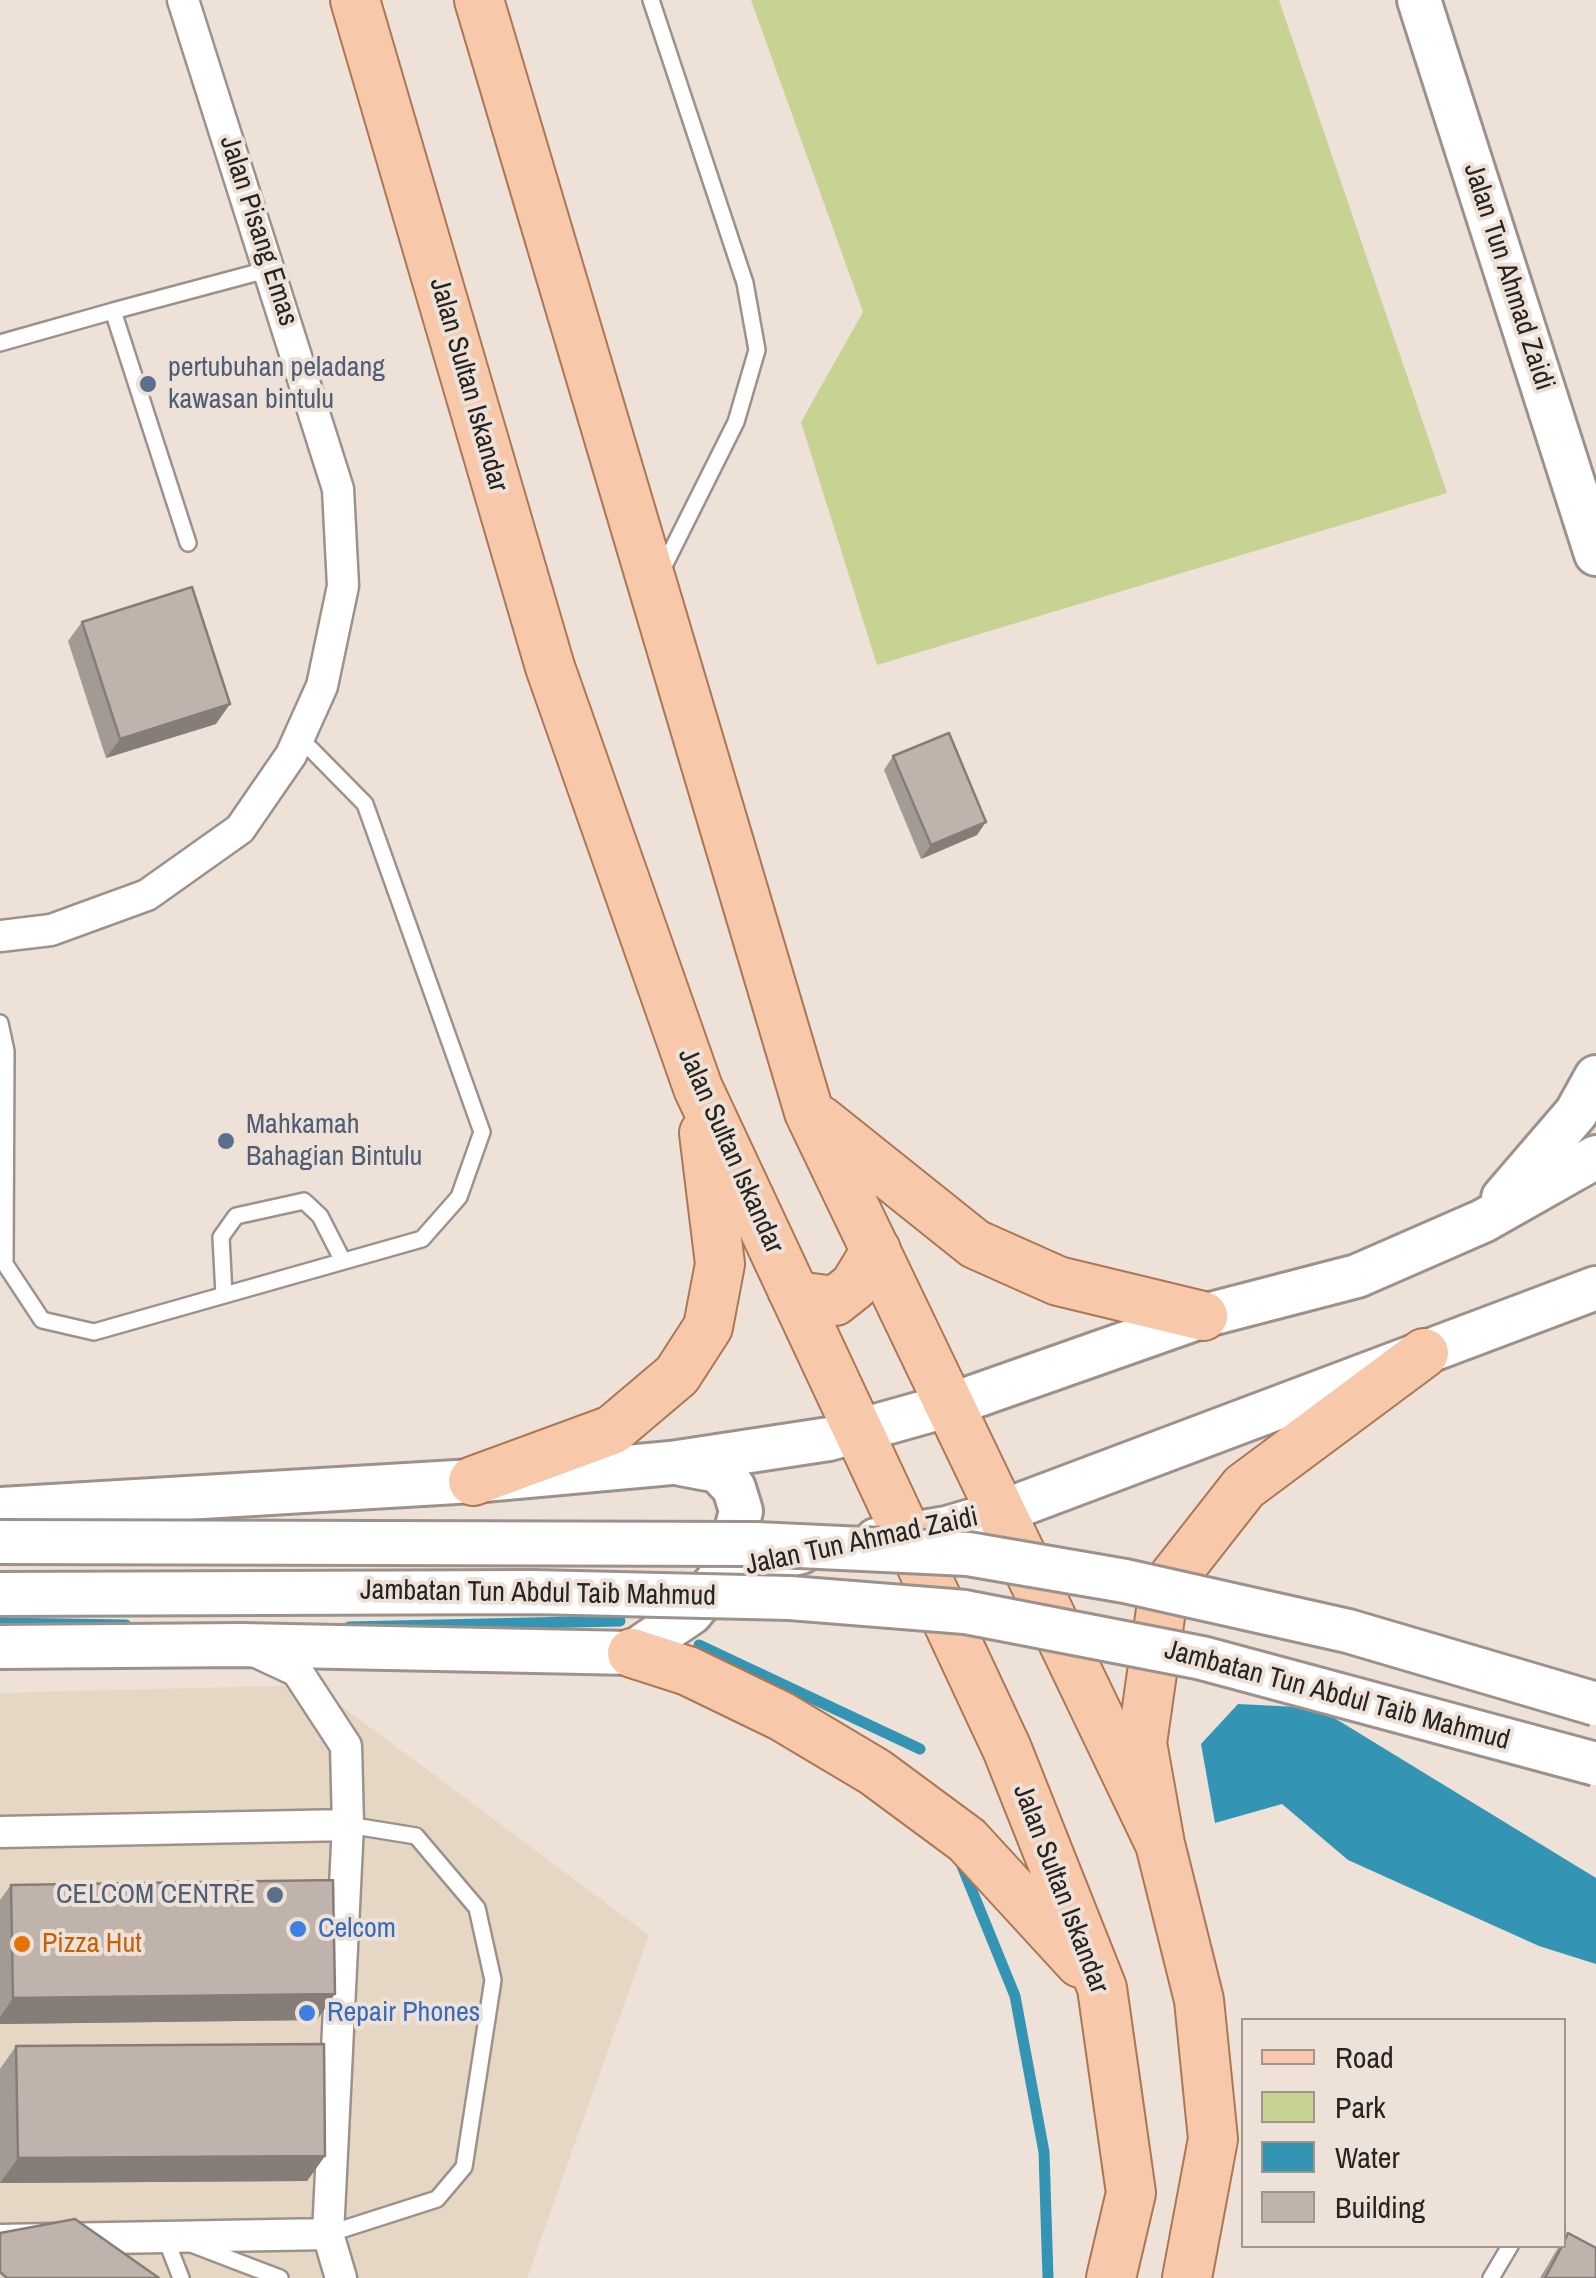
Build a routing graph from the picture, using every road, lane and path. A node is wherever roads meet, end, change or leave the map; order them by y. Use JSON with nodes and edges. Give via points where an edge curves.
{"nodes":[{"id":1,"x":182,"y":0,"type":"edge"},
{"id":2,"x":355,"y":0,"type":"edge"},
{"id":3,"x":479,"y":0,"type":"edge"},
{"id":4,"x":651,"y":0,"type":"edge"},
{"id":5,"x":1420,"y":0,"type":"edge"},
{"id":6,"x":271,"y":268,"type":"junction"},
{"id":7,"x":113,"y":311,"type":"junction"},
{"id":8,"x":0,"y":342,"type":"edge"},
{"id":9,"x":188,"y":543,"type":"dead end"},
{"id":10,"x":1596,"y":554,"type":"edge"},
{"id":11,"x":654,"y":587,"type":"junction"},
{"id":12,"x":299,"y":737,"type":"junction"},
{"id":13,"x":0,"y":936,"type":"edge"},
{"id":14,"x":0,"y":1023,"type":"edge"},
{"id":15,"x":1596,"y":1077,"type":"edge"},
{"id":16,"x":698,"y":1088,"type":"junction"},
{"id":17,"x":809,"y":1112,"type":"junction"},
{"id":18,"x":1596,"y":1158,"type":"edge"},
{"id":19,"x":1483,"y":1220,"type":"junction"},
{"id":20,"x":876,"y":1250,"type":"junction"},
{"id":21,"x":343,"y":1261,"type":"junction"},
{"id":22,"x":1596,"y":1288,"type":"edge"},
{"id":23,"x":792,"y":1290,"type":"junction"},
{"id":24,"x":224,"y":1295,"type":"junction"},
{"id":25,"x":1203,"y":1316,"type":"junction"},
{"id":26,"x":1424,"y":1353,"type":"junction"},
{"id":27,"x":950,"y":1405,"type":"junction"},
{"id":28,"x":858,"y":1430,"type":"junction"},
{"id":29,"x":671,"y":1463,"type":"junction"},
{"id":30,"x":473,"y":1481,"type":"junction"},
{"id":31,"x":0,"y":1509,"type":"edge"},
{"id":32,"x":1001,"y":1512,"type":"junction"},
{"id":33,"x":907,"y":1535,"type":"junction"},
{"id":34,"x":0,"y":1542,"type":"edge"},
{"id":35,"x":726,"y":1570,"type":"junction"},
{"id":36,"x":0,"y":1594,"type":"edge"},
{"id":37,"x":241,"y":1645,"type":"junction"},
{"id":38,"x":0,"y":1647,"type":"edge"},
{"id":39,"x":632,"y":1653,"type":"junction"},
{"id":40,"x":1596,"y":1704,"type":"edge"},
{"id":41,"x":1596,"y":1764,"type":"edge"},
{"id":42,"x":348,"y":1826,"type":"junction"},
{"id":43,"x":0,"y":1832,"type":"edge"},
{"id":44,"x":1160,"y":1844,"type":"junction"},
{"id":45,"x":1102,"y":1988,"type":"junction"},
{"id":46,"x":328,"y":2234,"type":"junction"},
{"id":47,"x":169,"y":2237,"type":"junction"},
{"id":48,"x":0,"y":2240,"type":"edge"},
{"id":49,"x":1509,"y":2248,"type":"edge"},
{"id":50,"x":181,"y":2278,"type":"edge"},
{"id":51,"x":280,"y":2278,"type":"edge"},
{"id":52,"x":341,"y":2278,"type":"edge"},
{"id":53,"x":1111,"y":2278,"type":"edge"},
{"id":54,"x":1188,"y":2278,"type":"edge"},
{"id":55,"x":1491,"y":2278,"type":"edge"}],
"edges":[{"from":1,"to":6,"type":"street","name":"Jalan Pisang Emas"},
{"from":2,"to":16,"type":"main road","name":"Jalan Sultan Iskandar","via":[[550,668]]},
{"from":3,"to":11,"type":"main road"},
{"from":4,"to":11,"type":"lane","via":[[745,283],[757,350],[736,422]]},
{"from":5,"to":10,"type":"main road","name":"Jalan Tun Ahmad Zaidi"},
{"from":6,"to":7,"type":"lane"},
{"from":6,"to":12,"type":"street","name":"Jalan Pisang Emas","via":[[338,488],[343,586],[322,686]]},
{"from":7,"to":8,"type":"lane"},
{"from":7,"to":9,"type":"lane"},
{"from":11,"to":17,"type":"main road"},
{"from":12,"to":13,"type":"street","name":"Jalan Pisang Emas","via":[[240,829],[147,895],[51,930]]},
{"from":12,"to":21,"type":"lane","via":[[365,804],[482,1132],[458,1197],[422,1239]]},
{"from":14,"to":24,"type":"lane","via":[[6,1052],[5,1264],[42,1320],[94,1332]]},
{"from":15,"to":19,"type":"main road","via":[[1576,1113]]},
{"from":16,"to":23,"type":"main road","name":"Jalan Sultan Iskandar"},
{"from":16,"to":30,"type":"main road","via":[[720,1264],[708,1327],[677,1375],[612,1430]]},
{"from":17,"to":20,"type":"main road"},
{"from":17,"to":25,"type":"main road","via":[[975,1244],[1058,1281]]},
{"from":18,"to":19,"type":"main road"},
{"from":19,"to":25,"type":"main road","via":[[1357,1276]]},
{"from":20,"to":23,"type":"main road","via":[[854,1286],[834,1301]]},
{"from":20,"to":27,"type":"main road"},
{"from":21,"to":24,"type":"lane"},
{"from":21,"to":24,"type":"lane","via":[[320,1216],[304,1201],[236,1216],[220,1237]]},
{"from":22,"to":26,"type":"main road","name":"Jalan Tun Ahmad Zaidi"},
{"from":23,"to":28,"type":"main road","name":"Jalan Sultan Iskandar"},
{"from":25,"to":27,"type":"main road"},
{"from":26,"to":32,"type":"main road","name":"Jalan Tun Ahmad Zaidi"},
{"from":26,"to":44,"type":"main road","via":[[1244,1487],[1164,1589],[1142,1744]]},
{"from":27,"to":28,"type":"main road"},
{"from":27,"to":32,"type":"main road"},
{"from":28,"to":29,"type":"main road"},
{"from":28,"to":33,"type":"main road","name":"Jalan Sultan Iskandar"},
{"from":29,"to":30,"type":"main road"},
{"from":29,"to":35,"type":"main road","via":[[718,1470],[734,1488],[741,1511]]},
{"from":30,"to":31,"type":"main road"},
{"from":32,"to":33,"type":"main road","name":"Jalan Tun Ahmad Zaidi"},
{"from":32,"to":44,"type":"main road"},
{"from":33,"to":35,"type":"main road","name":"Jalan Tun Ahmad Zaidi"},
{"from":33,"to":45,"type":"main road","name":"Jalan Sultan Iskandar","via":[[1007,1750]]},
{"from":34,"to":40,"type":"main road","name":"Jambatan Tun Abdul Taib Mahmud","bridge":true,"via":[[698,1543],[968,1554],[1348,1630]]},
{"from":35,"to":39,"type":"main road","name":"Jalan Tun Ahmad Zaidi","via":[[691,1613]]},
{"from":36,"to":41,"type":"main road","name":"Jambatan Tun Abdul Taib Mahmud","bridge":true,"via":[[532,1592],[790,1598],[965,1612],[1202,1658]]},
{"from":37,"to":38,"type":"main road"},
{"from":37,"to":39,"type":"main road"},
{"from":37,"to":42,"type":"street","via":[[298,1670],[346,1746]]},
{"from":39,"to":45,"type":"main road","via":[[688,1670],[874,1772],[968,1840]]},
{"from":42,"to":43,"type":"street"},
{"from":42,"to":46,"type":"street","via":[[324,2057]]},
{"from":42,"to":46,"type":"lane","via":[[416,1836],[477,1908],[494,1980],[464,2167],[437,2198]]},
{"from":44,"to":54,"type":"main road","via":[[1199,2000],[1213,2139]]},
{"from":45,"to":53,"type":"main road","name":"Jalan Sultan Iskandar","via":[[1131,2193]]},
{"from":46,"to":47,"type":"street"},
{"from":46,"to":52,"type":"street"},
{"from":47,"to":48,"type":"street"},
{"from":47,"to":50,"type":"lane"},
{"from":47,"to":51,"type":"lane"},
{"from":49,"to":55,"type":"lane"}]}
